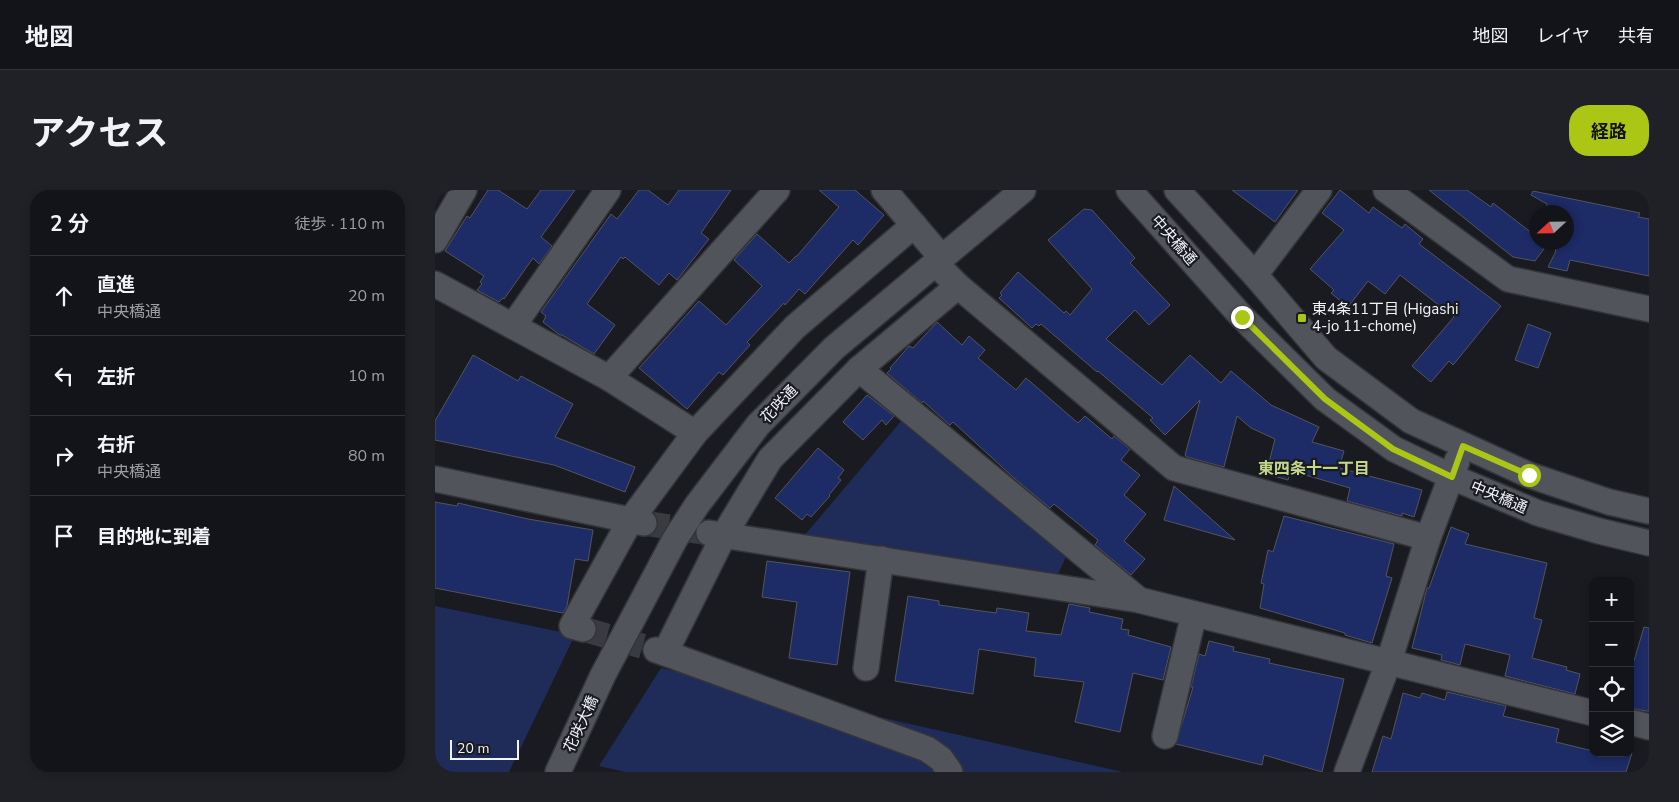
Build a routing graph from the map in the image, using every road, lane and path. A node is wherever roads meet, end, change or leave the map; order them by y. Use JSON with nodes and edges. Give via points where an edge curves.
{"nodes":[{"id":1,"x":464,"y":190,"type":"edge"},
{"id":2,"x":608,"y":190,"type":"edge"},
{"id":3,"x":777,"y":190,"type":"edge"},
{"id":4,"x":884,"y":190,"type":"edge"},
{"id":5,"x":1023,"y":190,"type":"edge"},
{"id":6,"x":1129,"y":190,"type":"edge"},
{"id":7,"x":1177,"y":190,"type":"edge"},
{"id":8,"x":1319,"y":190,"type":"edge"},
{"id":9,"x":1386,"y":190,"type":"edge"},
{"id":10,"x":914,"y":225,"type":"junction"},
{"id":11,"x":435,"y":240,"type":"edge"},
{"id":12,"x":939,"y":261,"type":"junction"},
{"id":13,"x":1255,"y":275,"type":"junction"},
{"id":14,"x":435,"y":284,"type":"edge"},
{"id":15,"x":957,"y":286,"type":"junction"},
{"id":16,"x":1649,"y":308,"type":"edge"},
{"id":17,"x":513,"y":326,"type":"junction"},
{"id":18,"x":859,"y":369,"type":"junction"},
{"id":19,"x":609,"y":378,"type":"junction"},
{"id":20,"x":695,"y":433,"type":"junction"},
{"id":21,"x":1463,"y":446,"type":"junction"},
{"id":22,"x":1452,"y":477,"type":"junction"},
{"id":23,"x":435,"y":479,"type":"edge"},
{"id":24,"x":1649,"y":511,"type":"edge"},
{"id":25,"x":637,"y":522,"type":"junction"},
{"id":26,"x":716,"y":534,"type":"junction"},
{"id":27,"x":1428,"y":538,"type":"junction"},
{"id":28,"x":1649,"y":543,"type":"edge"},
{"id":29,"x":881,"y":559,"type":"junction"},
{"id":30,"x":1139,"y":600,"type":"junction"},
{"id":31,"x":1194,"y":614,"type":"junction"},
{"id":32,"x":583,"y":629,"type":"dead end"},
{"id":33,"x":1389,"y":661,"type":"junction"},
{"id":34,"x":865,"y":668,"type":"dead end"},
{"id":35,"x":603,"y":675,"type":"joint"},
{"id":36,"x":1589,"y":712,"type":"edge"},
{"id":37,"x":1634,"y":723,"type":"edge"},
{"id":38,"x":1649,"y":727,"type":"edge"},
{"id":39,"x":1165,"y":736,"type":"dead end"},
{"id":40,"x":558,"y":772,"type":"edge"},
{"id":41,"x":950,"y":772,"type":"edge"},
{"id":42,"x":1347,"y":772,"type":"edge"}],
"edges":[{"from":1,"to":11,"type":"street"},
{"from":2,"to":17,"type":"street"},
{"from":3,"to":19,"type":"street"},
{"from":4,"to":10,"type":"street"},
{"from":5,"to":12,"type":"street","name":"花咲通"},
{"from":6,"to":22,"type":"street","name":"中央橋通","via":[[1242,317],[1325,399],[1393,449]]},
{"from":7,"to":13,"type":"street"},
{"from":8,"to":13,"type":"street"},
{"from":9,"to":16,"type":"street","via":[[1508,279]]},
{"from":10,"to":12,"type":"street"},
{"from":10,"to":20,"type":"street","via":[[795,327]]},
{"from":12,"to":15,"type":"street"},
{"from":12,"to":35,"type":"street","name":"花咲通","via":[[834,348],[758,425],[675,539]]},
{"from":13,"to":21,"type":"street","via":[[1327,358],[1411,421]]},
{"from":14,"to":17,"type":"street"},
{"from":15,"to":18,"type":"street"},
{"from":15,"to":27,"type":"street","via":[[1174,468]]},
{"from":17,"to":19,"type":"street"},
{"from":18,"to":26,"type":"street","via":[[770,459]]},
{"from":18,"to":30,"type":"street"},
{"from":19,"to":20,"type":"street"},
{"from":20,"to":25,"type":"street"},
{"from":21,"to":22,"type":"street"},
{"from":21,"to":24,"type":"street","via":[[1529,475],[1609,502]]},
{"from":22,"to":27,"type":"street"},
{"from":22,"to":28,"type":"street","name":"中央橋通","via":[[1538,513]]},
{"from":23,"to":25,"type":"street"},
{"from":25,"to":32,"type":"street","via":[[572,626]]},
{"from":26,"to":29,"type":"street"},
{"from":26,"to":41,"type":"street","via":[[661,652],[927,749],[941,759]]},
{"from":27,"to":33,"type":"street"},
{"from":29,"to":30,"type":"street"},
{"from":29,"to":34,"type":"street"},
{"from":30,"to":31,"type":"street"},
{"from":31,"to":33,"type":"street"},
{"from":31,"to":39,"type":"street"},
{"from":33,"to":36,"type":"street"},
{"from":33,"to":42,"type":"street"},
{"from":35,"to":40,"type":"street","name":"花咲大橋"},
{"from":37,"to":38,"type":"street"}]}
